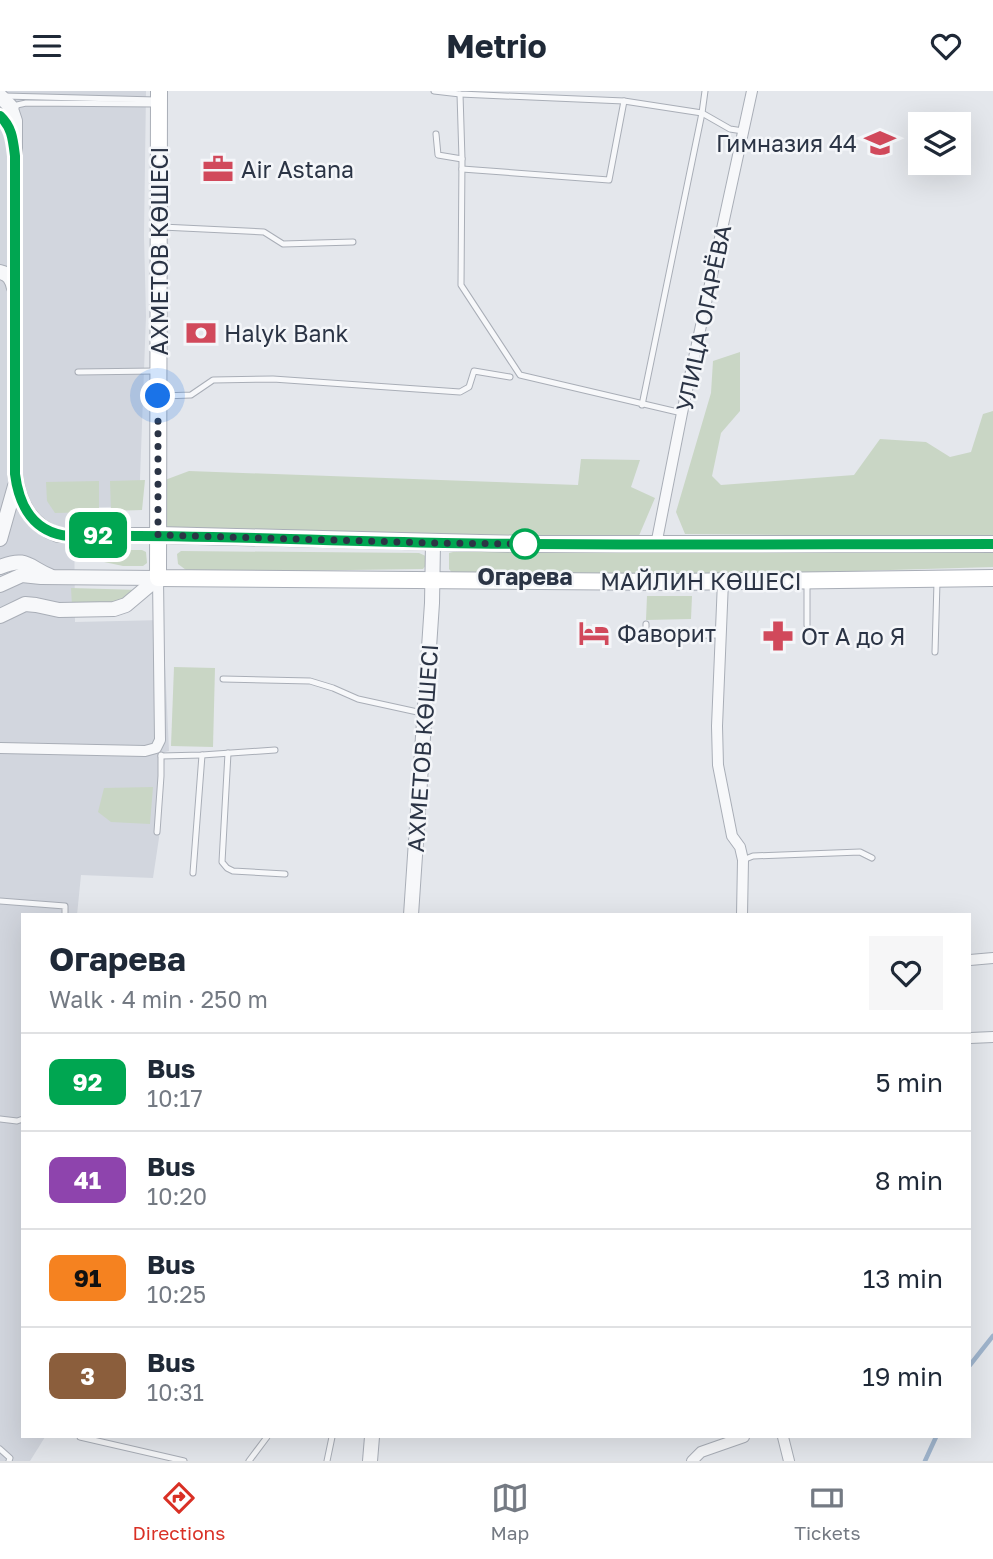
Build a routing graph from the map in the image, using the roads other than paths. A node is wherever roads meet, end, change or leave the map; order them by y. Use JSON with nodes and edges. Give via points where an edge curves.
{"nodes":[{"id":1,"x":434,"y":91,"type":"edge"},
{"id":2,"x":705,"y":91,"type":"edge"},
{"id":3,"x":752,"y":91,"type":"edge"},
{"id":4,"x":460,"y":94,"type":"junction"},
{"id":5,"x":0,"y":96,"type":"edge"},
{"id":6,"x":159,"y":98,"type":"edge"},
{"id":7,"x":624,"y":101,"type":"junction"},
{"id":8,"x":702,"y":113,"type":"junction"},
{"id":9,"x":0,"y":116,"type":"edge"},
{"id":10,"x":15,"y":121,"type":"junction"},
{"id":11,"x":743,"y":131,"type":"junction"},
{"id":12,"x":436,"y":134,"type":"dead end"},
{"id":13,"x":15,"y":156,"type":"junction"},
{"id":14,"x":462,"y":159,"type":"junction"},
{"id":15,"x":462,"y":169,"type":"junction"},
{"id":16,"x":159,"y":227,"type":"junction"},
{"id":17,"x":353,"y":242,"type":"dead end"},
{"id":18,"x":0,"y":272,"type":"edge"},
{"id":19,"x":15,"y":293,"type":"junction"},
{"id":20,"x":159,"y":371,"type":"junction"},
{"id":21,"x":78,"y":372,"type":"dead end"},
{"id":22,"x":510,"y":377,"type":"dead end"},
{"id":23,"x":158,"y":396,"type":"junction"},
{"id":24,"x":642,"y":405,"type":"junction"},
{"id":25,"x":682,"y":414,"type":"junction"},
{"id":26,"x":15,"y":474,"type":"junction"},
{"id":27,"x":158,"y":535,"type":"junction"},
{"id":28,"x":0,"y":539,"type":"edge"},
{"id":29,"x":433,"y":543,"type":"junction"},
{"id":30,"x":993,"y":544,"type":"edge"},
{"id":31,"x":656,"y":545,"type":"junction"},
{"id":32,"x":0,"y":567,"type":"edge"},
{"id":33,"x":54,"y":578,"type":"junction"},
{"id":34,"x":158,"y":578,"type":"junction"},
{"id":35,"x":993,"y":578,"type":"edge"},
{"id":36,"x":937,"y":579,"type":"junction"},
{"id":37,"x":807,"y":580,"type":"junction"},
{"id":38,"x":432,"y":581,"type":"junction"},
{"id":39,"x":723,"y":581,"type":"junction"},
{"id":40,"x":0,"y":585,"type":"edge"},
{"id":41,"x":0,"y":616,"type":"edge"},
{"id":42,"x":646,"y":624,"type":"dead end"},
{"id":43,"x":807,"y":625,"type":"dead end"},
{"id":44,"x":720,"y":635,"type":"junction"},
{"id":45,"x":935,"y":652,"type":"dead end"},
{"id":46,"x":223,"y":678,"type":"dead end"},
{"id":47,"x":425,"y":714,"type":"junction"},
{"id":48,"x":160,"y":740,"type":"junction"},
{"id":49,"x":0,"y":748,"type":"edge"},
{"id":50,"x":275,"y":750,"type":"dead end"},
{"id":51,"x":228,"y":753,"type":"junction"},
{"id":52,"x":202,"y":755,"type":"junction"},
{"id":53,"x":161,"y":756,"type":"junction"},
{"id":54,"x":157,"y":832,"type":"dead end"},
{"id":55,"x":872,"y":858,"type":"dead end"},
{"id":56,"x":743,"y":860,"type":"junction"},
{"id":57,"x":193,"y":873,"type":"dead end"},
{"id":58,"x":285,"y":874,"type":"dead end"},
{"id":59,"x":0,"y":901,"type":"edge"},
{"id":60,"x":65,"y":913,"type":"edge"},
{"id":61,"x":411,"y":913,"type":"edge"},
{"id":62,"x":742,"y":913,"type":"edge"},
{"id":63,"x":993,"y":958,"type":"edge"},
{"id":64,"x":971,"y":960,"type":"edge"},
{"id":65,"x":993,"y":1037,"type":"edge"},
{"id":66,"x":971,"y":1038,"type":"edge"},
{"id":67,"x":0,"y":1119,"type":"edge"},
{"id":68,"x":21,"y":1120,"type":"edge"},
{"id":69,"x":85,"y":1438,"type":"edge"},
{"id":70,"x":266,"y":1438,"type":"edge"},
{"id":71,"x":332,"y":1438,"type":"edge"},
{"id":72,"x":372,"y":1438,"type":"edge"},
{"id":73,"x":741,"y":1438,"type":"edge"},
{"id":74,"x":783,"y":1438,"type":"edge"},
{"id":75,"x":0,"y":1449,"type":"edge"},
{"id":76,"x":9,"y":1461,"type":"edge"},
{"id":77,"x":184,"y":1461,"type":"edge"},
{"id":78,"x":249,"y":1461,"type":"edge"},
{"id":79,"x":327,"y":1461,"type":"edge"},
{"id":80,"x":370,"y":1461,"type":"edge"},
{"id":81,"x":692,"y":1461,"type":"edge"},
{"id":82,"x":789,"y":1461,"type":"edge"}],
"edges":[{"from":1,"to":4,"type":"lane"},
{"from":2,"to":8,"type":"lane"},
{"from":3,"to":11,"type":"street","name":"УЛИЦА ОГАРЁВА"},
{"from":4,"to":7,"type":"lane"},
{"from":4,"to":14,"type":"lane"},
{"from":5,"to":6,"type":"lane"},
{"from":5,"to":10,"type":"street"},
{"from":6,"to":10,"type":"lane","via":[[19,104]]},
{"from":6,"to":16,"type":"main road","name":"АХМЕТОВ КӨШЕСІ"},
{"from":7,"to":8,"type":"lane"},
{"from":7,"to":15,"type":"lane","via":[[609,180]]},
{"from":8,"to":11,"type":"lane"},
{"from":8,"to":24,"type":"lane"},
{"from":9,"to":13,"type":"street","via":[[11,130]]},
{"from":10,"to":13,"type":"street"},
{"from":11,"to":25,"type":"street","name":"УЛИЦА ОГАРЁВА"},
{"from":12,"to":14,"type":"lane","via":[[438,155]]},
{"from":13,"to":19,"type":"street"},
{"from":14,"to":15,"type":"lane"},
{"from":15,"to":24,"type":"lane","via":[[461,285],[520,375]]},
{"from":16,"to":17,"type":"lane","via":[[264,232],[283,244]]},
{"from":16,"to":20,"type":"main road","name":"АХМЕТОВ КӨШЕСІ"},
{"from":18,"to":19,"type":"street","via":[[12,279]]},
{"from":19,"to":26,"type":"street"},
{"from":20,"to":21,"type":"lane"},
{"from":20,"to":23,"type":"main road","name":"АХМЕТОВ КӨШЕСІ"},
{"from":22,"to":23,"type":"lane","via":[[474,371],[469,387],[460,392],[274,379],[214,380],[191,395]]},
{"from":23,"to":27,"type":"main road","name":"АХМЕТОВ КӨШЕСІ"},
{"from":24,"to":25,"type":"lane"},
{"from":25,"to":31,"type":"street","name":"УЛИЦА ОГАРЁВА"},
{"from":26,"to":27,"type":"street","via":[[27,513],[48,531],[69,536]]},
{"from":26,"to":28,"type":"street"},
{"from":27,"to":29,"type":"main road","name":"МАЙЛИН КӨШЕСІ"},
{"from":27,"to":34,"type":"main road","name":"АХМЕТОВ КӨШЕСІ"},
{"from":29,"to":31,"type":"main road","name":"МАЙЛИН КӨШЕСІ"},
{"from":29,"to":38,"type":"street","name":"АХМЕТОВ КӨШЕСІ"},
{"from":30,"to":31,"type":"main road","name":"МАЙЛИН КӨШЕСІ"},
{"from":32,"to":33,"type":"street","via":[[25,563]]},
{"from":33,"to":34,"type":"street"},
{"from":33,"to":40,"type":"street","via":[[22,575]]},
{"from":34,"to":38,"type":"main road","name":"МАЙЛИН КӨШЕСІ"},
{"from":34,"to":41,"type":"street","via":[[126,605],[114,609],[59,610],[25,604]]},
{"from":34,"to":48,"type":"street"},
{"from":35,"to":36,"type":"main road","name":"МАЙЛИН КӨШЕСІ"},
{"from":36,"to":37,"type":"main road","name":"МАЙЛИН КӨШЕСІ"},
{"from":36,"to":45,"type":"lane"},
{"from":37,"to":39,"type":"main road","name":"МАЙЛИН КӨШЕСІ"},
{"from":37,"to":43,"type":"lane"},
{"from":38,"to":39,"type":"main road","name":"МАЙЛИН КӨШЕСІ"},
{"from":38,"to":47,"type":"street","name":"АХМЕТОВ КӨШЕСІ"},
{"from":39,"to":44,"type":"street"},
{"from":42,"to":44,"type":"lane","via":[[646,636]]},
{"from":44,"to":56,"type":"street","via":[[718,765],[732,836]]},
{"from":46,"to":47,"type":"lane","via":[[310,681],[358,699]]},
{"from":47,"to":61,"type":"street","name":"АХМЕТОВ КӨШЕСІ"},
{"from":48,"to":49,"type":"street","via":[[156,748],[145,751]]},
{"from":48,"to":53,"type":"lane"},
{"from":50,"to":51,"type":"lane"},
{"from":51,"to":52,"type":"lane"},
{"from":51,"to":58,"type":"lane","via":[[222,862],[233,870]]},
{"from":52,"to":53,"type":"lane"},
{"from":52,"to":57,"type":"lane"},
{"from":53,"to":54,"type":"lane"},
{"from":55,"to":56,"type":"lane","via":[[860,852]]},
{"from":56,"to":62,"type":"street"},
{"from":59,"to":60,"type":"lane","via":[[65,906]]},
{"from":63,"to":64,"type":"street"},
{"from":65,"to":66,"type":"street"},
{"from":67,"to":68,"type":"lane"},
{"from":69,"to":77,"type":"lane"},
{"from":70,"to":78,"type":"lane"},
{"from":71,"to":79,"type":"lane"},
{"from":72,"to":80,"type":"street"},
{"from":73,"to":81,"type":"street","via":[[701,1452]]},
{"from":74,"to":82,"type":"street"},
{"from":75,"to":76,"type":"lane"}]}
